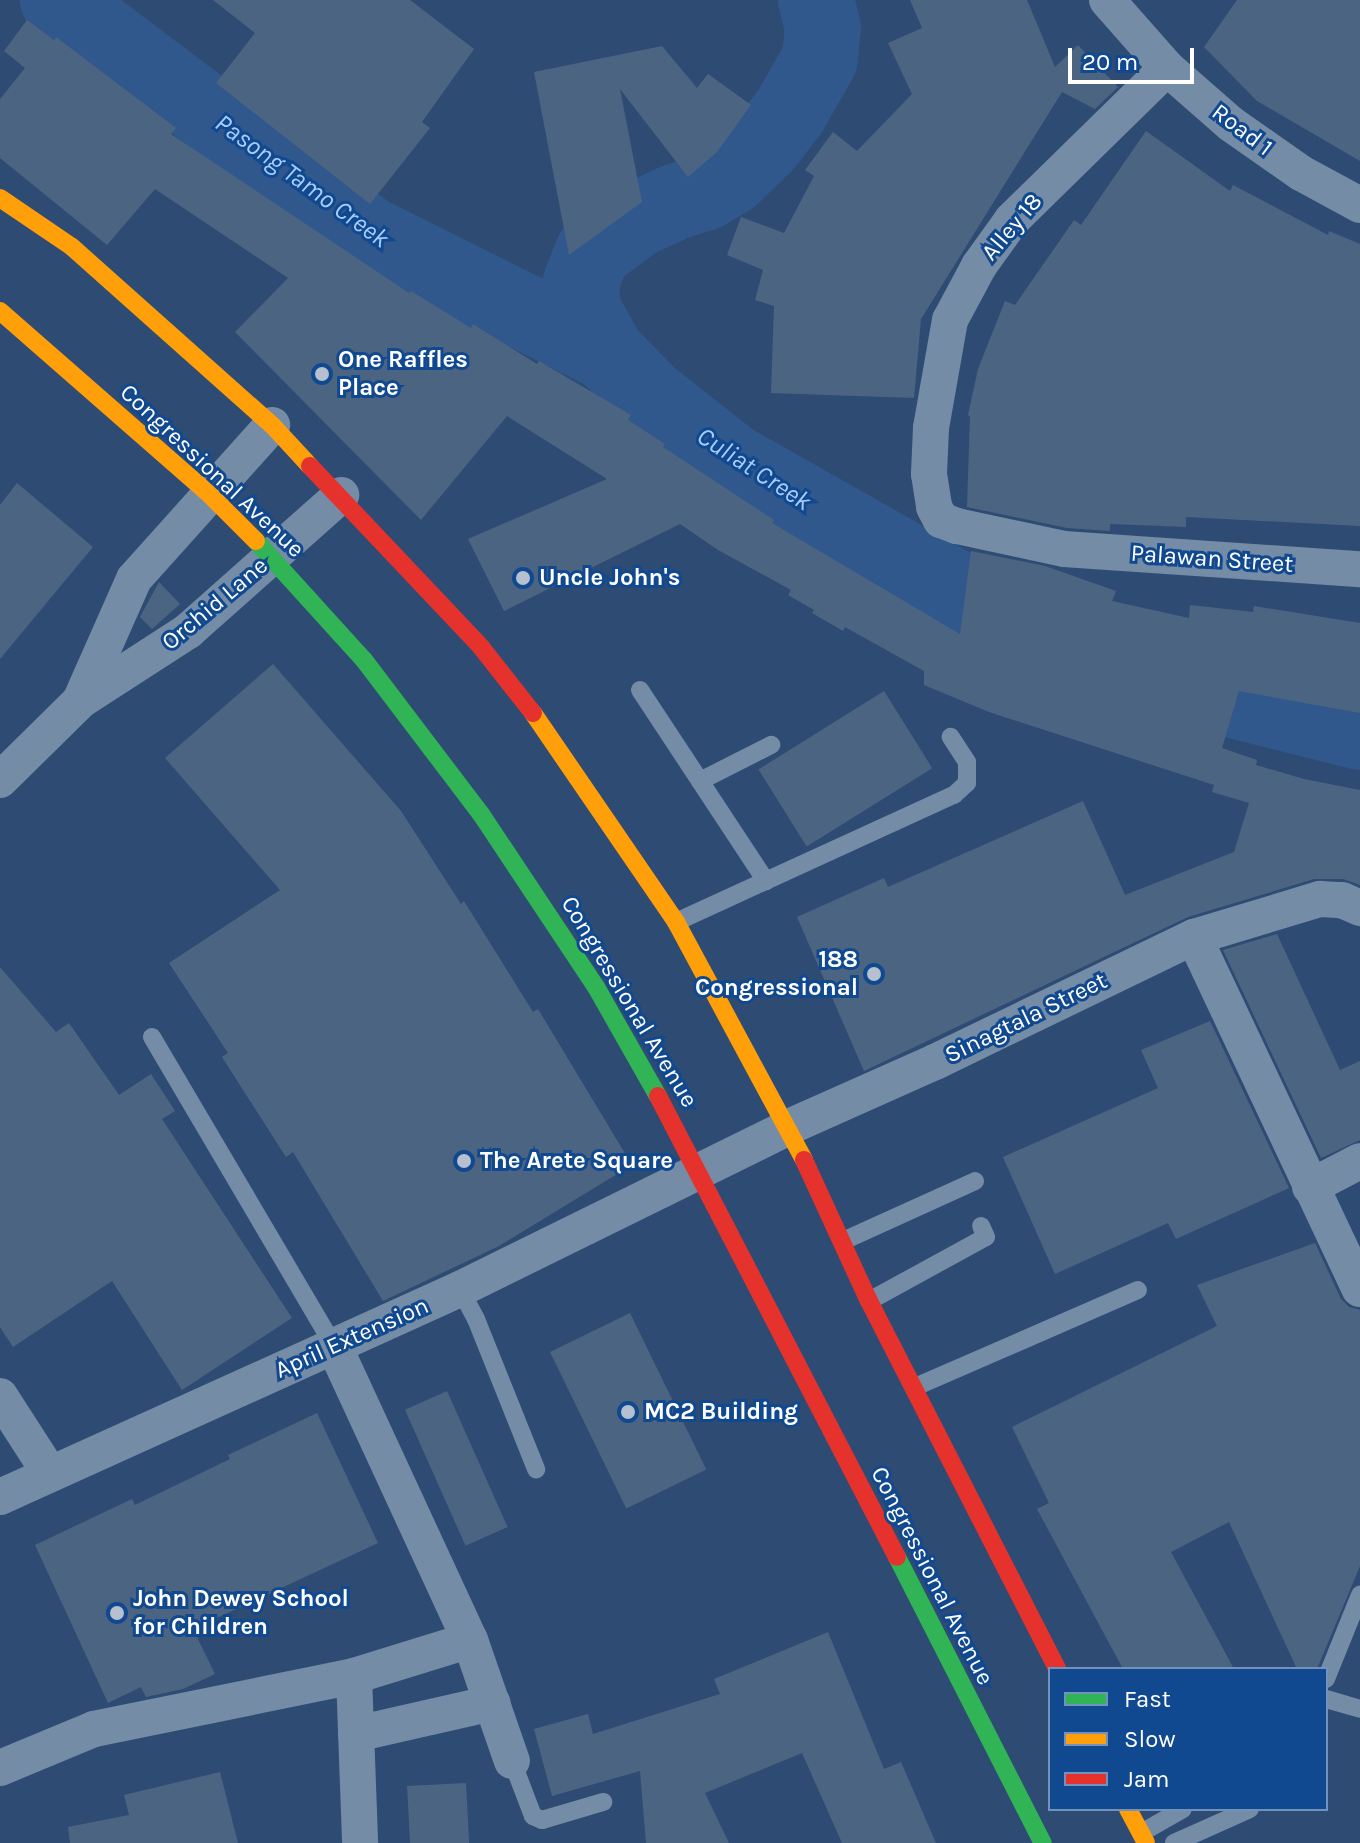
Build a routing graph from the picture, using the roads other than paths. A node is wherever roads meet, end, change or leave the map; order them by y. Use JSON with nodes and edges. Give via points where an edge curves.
{"nodes":[{"id":1,"x":1107,"y":0,"type":"edge"},
{"id":2,"x":1167,"y":68,"type":"junction"},
{"id":3,"x":0,"y":198,"type":"edge"},
{"id":4,"x":1360,"y":205,"type":"edge"},
{"id":5,"x":0,"y":311,"type":"edge"},
{"id":6,"x":272,"y":425,"type":"junction"},
{"id":7,"x":210,"y":495,"type":"junction"},
{"id":8,"x":341,"y":495,"type":"junction"},
{"id":9,"x":1064,"y":549,"type":"joint"},
{"id":10,"x":271,"y":556,"type":"junction"},
{"id":11,"x":1360,"y":569,"type":"edge"},
{"id":12,"x":640,"y":690,"type":"dead end"},
{"id":13,"x":80,"y":701,"type":"junction"},
{"id":14,"x":951,"y":737,"type":"dead end"},
{"id":15,"x":771,"y":745,"type":"dead end"},
{"id":16,"x":0,"y":780,"type":"edge"},
{"id":17,"x":700,"y":781,"type":"junction"},
{"id":18,"x":766,"y":881,"type":"junction"},
{"id":19,"x":1360,"y":908,"type":"edge"},
{"id":20,"x":676,"y":922,"type":"junction"},
{"id":21,"x":1194,"y":937,"type":"junction"},
{"id":22,"x":152,"y":1037,"type":"dead end"},
{"id":23,"x":789,"y":1127,"type":"junction"},
{"id":24,"x":1360,"y":1161,"type":"edge"},
{"id":25,"x":700,"y":1172,"type":"junction"},
{"id":26,"x":975,"y":1181,"type":"dead end"},
{"id":27,"x":1310,"y":1187,"type":"junction"},
{"id":28,"x":981,"y":1226,"type":"dead end"},
{"id":29,"x":843,"y":1241,"type":"junction"},
{"id":30,"x":460,"y":1289,"type":"junction"},
{"id":31,"x":1360,"y":1289,"type":"edge"},
{"id":32,"x":1138,"y":1290,"type":"dead end"},
{"id":33,"x":869,"y":1301,"type":"junction"},
{"id":34,"x":334,"y":1346,"type":"junction"},
{"id":35,"x":915,"y":1387,"type":"junction"},
{"id":36,"x":0,"y":1396,"type":"edge"},
{"id":37,"x":536,"y":1469,"type":"dead end"},
{"id":38,"x":49,"y":1472,"type":"junction"},
{"id":39,"x":0,"y":1497,"type":"edge"},
{"id":40,"x":1360,"y":1595,"type":"edge"},
{"id":41,"x":470,"y":1640,"type":"junction"},
{"id":42,"x":1056,"y":1667,"type":"edge"},
{"id":43,"x":1328,"y":1674,"type":"edge"},
{"id":44,"x":354,"y":1676,"type":"junction"},
{"id":45,"x":1328,"y":1700,"type":"edge"},
{"id":46,"x":493,"y":1703,"type":"junction"},
{"id":47,"x":1360,"y":1709,"type":"edge"},
{"id":48,"x":356,"y":1734,"type":"junction"},
{"id":49,"x":512,"y":1761,"type":"joint"},
{"id":50,"x":0,"y":1768,"type":"edge"},
{"id":51,"x":603,"y":1802,"type":"dead end"},
{"id":52,"x":1129,"y":1811,"type":"edge"},
{"id":53,"x":1180,"y":1811,"type":"edge"},
{"id":54,"x":1246,"y":1811,"type":"edge"},
{"id":55,"x":1143,"y":1838,"type":"edge"},
{"id":56,"x":360,"y":1843,"type":"edge"},
{"id":57,"x":1043,"y":1843,"type":"edge"},
{"id":58,"x":1174,"y":1843,"type":"edge"}],
"edges":[{"from":1,"to":2,"type":"street","name":"Road 1"},
{"from":2,"to":4,"type":"street","name":"Road 1","via":[[1231,124],[1301,173]]},
{"from":2,"to":9,"type":"street","name":"Alley 18","via":[[1012,220],[950,320],[931,428],[934,507],[941,520]]},
{"from":3,"to":6,"type":"main road","via":[[72,247]]},
{"from":5,"to":7,"type":"main road","name":"Congressional Avenue"},
{"from":6,"to":7,"type":"street","name":"Orchid Lane"},
{"from":6,"to":8,"type":"main road"},
{"from":7,"to":10,"type":"main road","name":"Congressional Avenue"},
{"from":7,"to":13,"type":"street","name":"Orchid Lane","via":[[134,579]]},
{"from":8,"to":10,"type":"street","name":"Orchid Lane"},
{"from":8,"to":20,"type":"main road","via":[[481,647],[554,739]]},
{"from":9,"to":11,"type":"street","name":"Palawan Street"},
{"from":10,"to":13,"type":"street","name":"Orchid Lane","via":[[188,631]]},
{"from":10,"to":25,"type":"main road","name":"Congressional Avenue","via":[[364,660],[481,814],[596,987]]},
{"from":12,"to":17,"type":"lane"},
{"from":13,"to":16,"type":"street","name":"Orchid Lane"},
{"from":14,"to":18,"type":"lane","via":[[967,762],[967,783],[954,795]]},
{"from":15,"to":17,"type":"lane"},
{"from":17,"to":18,"type":"lane"},
{"from":18,"to":20,"type":"lane"},
{"from":19,"to":21,"type":"street","name":"Sinagtala Street","via":[[1320,899]]},
{"from":20,"to":23,"type":"main road"},
{"from":21,"to":23,"type":"street","name":"Sinagtala Street"},
{"from":21,"to":27,"type":"street"},
{"from":22,"to":34,"type":"lane"},
{"from":23,"to":25,"type":"street","name":"Sinagtala Street"},
{"from":23,"to":29,"type":"main road"},
{"from":24,"to":27,"type":"street"},
{"from":25,"to":30,"type":"street","name":"April Extension"},
{"from":25,"to":57,"type":"main road","name":"Congressional Avenue"},
{"from":26,"to":29,"type":"lane"},
{"from":27,"to":31,"type":"street"},
{"from":28,"to":33,"type":"lane","via":[[986,1237]]},
{"from":29,"to":33,"type":"main road"},
{"from":30,"to":34,"type":"street","name":"April Extension"},
{"from":30,"to":37,"type":"lane"},
{"from":32,"to":35,"type":"lane"},
{"from":33,"to":35,"type":"main road"},
{"from":34,"to":38,"type":"street","name":"April Extension"},
{"from":34,"to":41,"type":"street"},
{"from":35,"to":42,"type":"main road"},
{"from":36,"to":38,"type":"street"},
{"from":38,"to":39,"type":"street","name":"April Extension"},
{"from":40,"to":43,"type":"lane"},
{"from":41,"to":44,"type":"street"},
{"from":41,"to":46,"type":"street"},
{"from":44,"to":48,"type":"street"},
{"from":44,"to":50,"type":"street","via":[[94,1729]]},
{"from":45,"to":47,"type":"lane"},
{"from":46,"to":48,"type":"street"},
{"from":46,"to":49,"type":"street"},
{"from":48,"to":56,"type":"street"},
{"from":49,"to":51,"type":"lane","via":[[533,1816],[542,1820]]},
{"from":52,"to":55,"type":"main road"},
{"from":53,"to":55,"type":"lane"},
{"from":54,"to":58,"type":"lane"}]}
